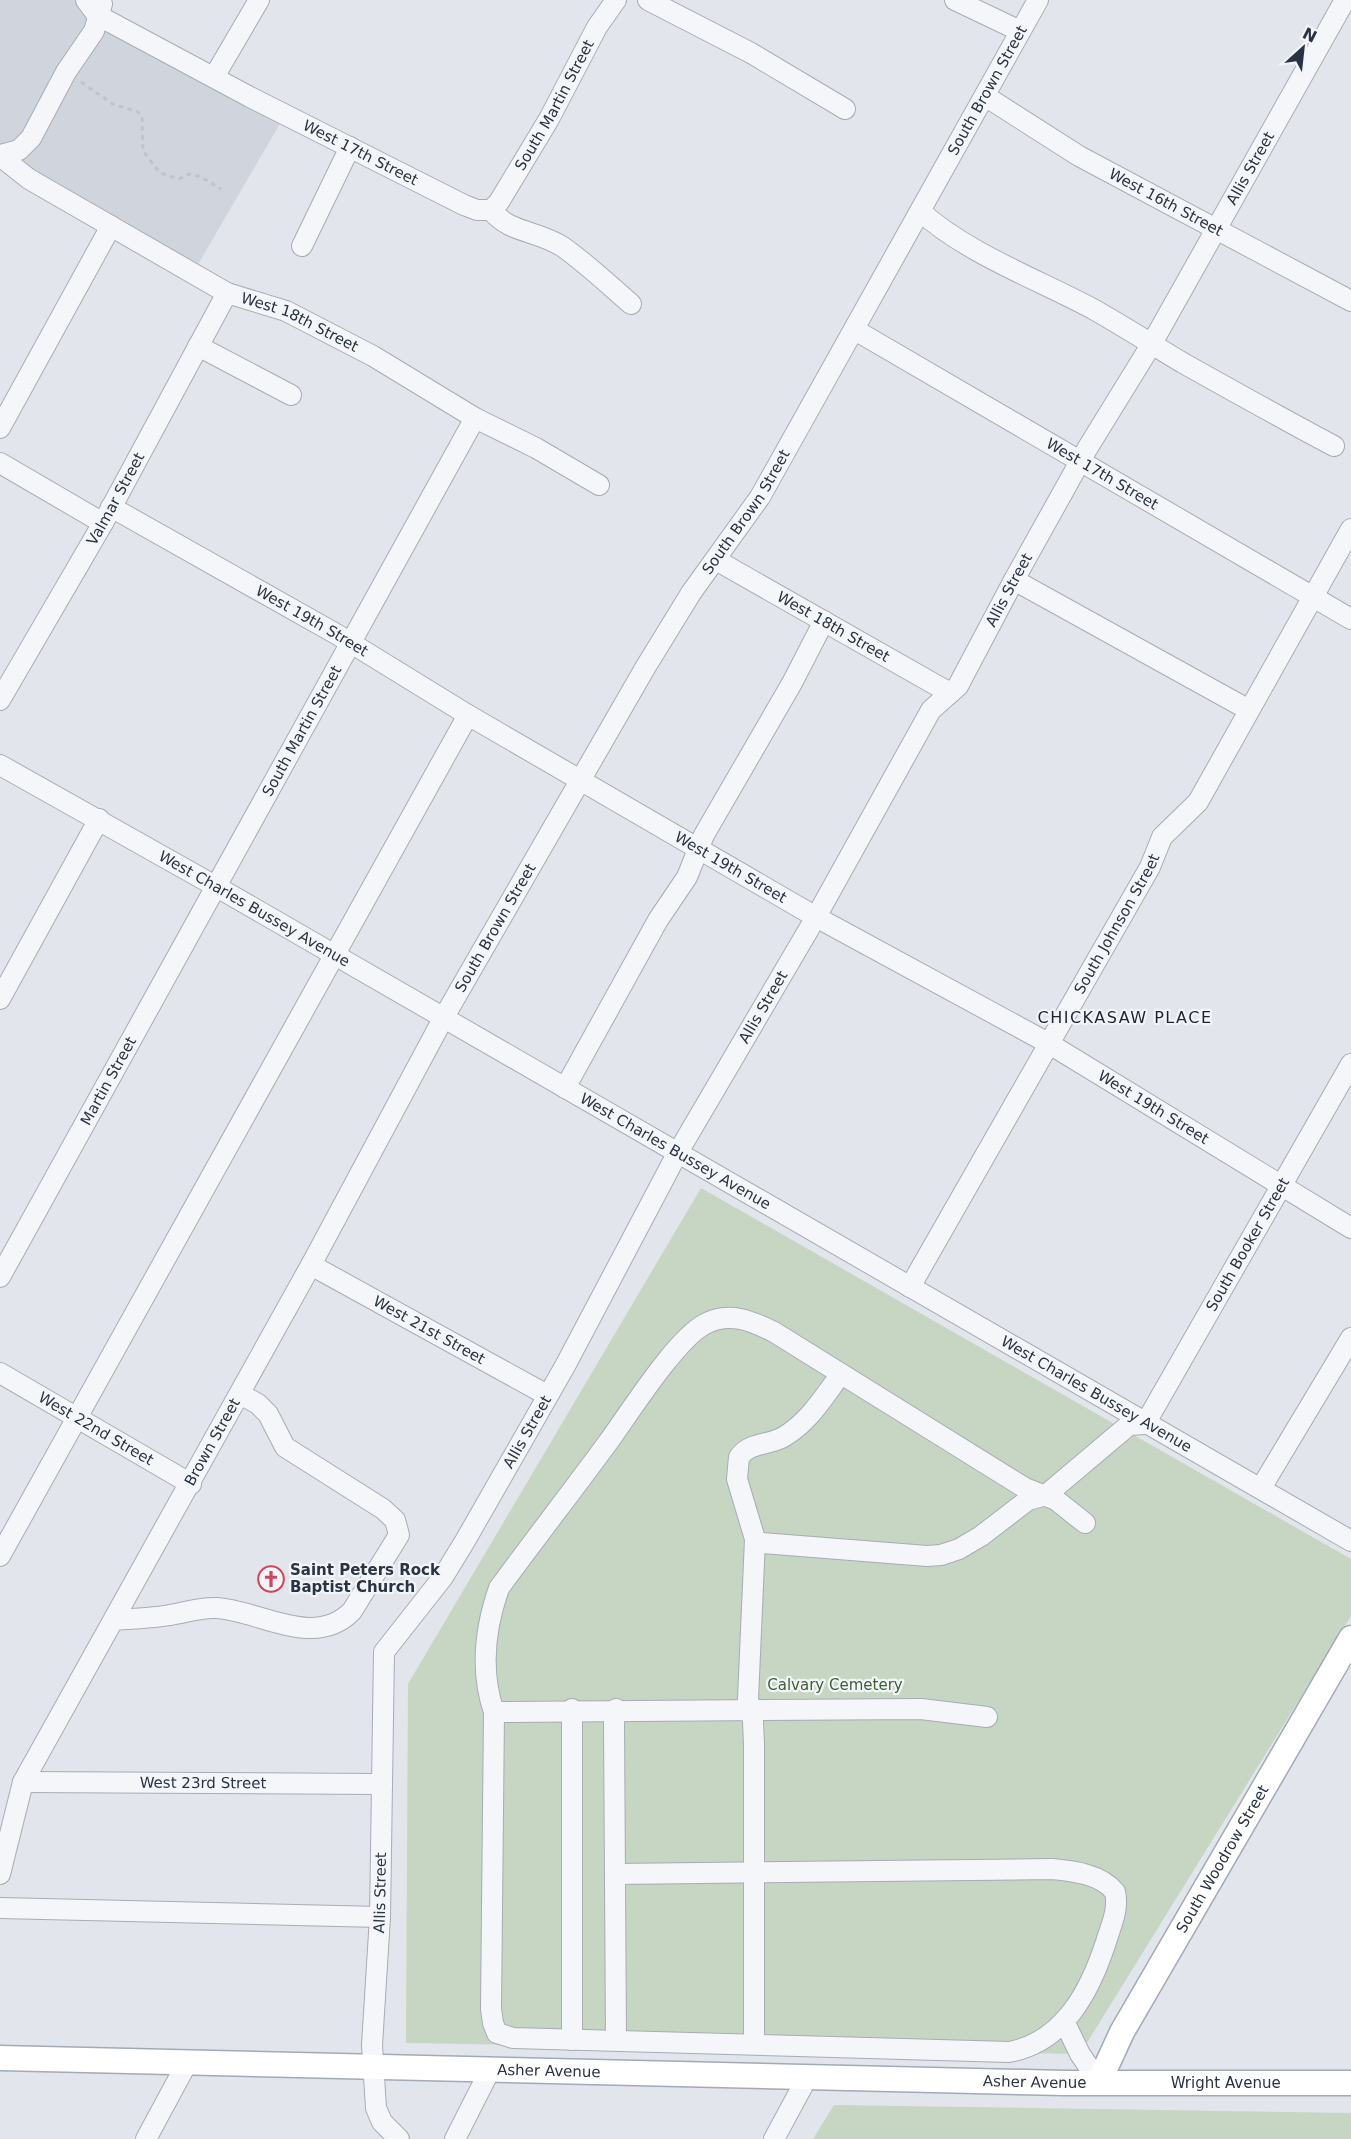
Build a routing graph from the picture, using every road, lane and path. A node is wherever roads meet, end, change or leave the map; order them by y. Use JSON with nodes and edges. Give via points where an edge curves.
{"nodes":[{"id":1,"x":259,"y":0,"type":"edge"},
{"id":2,"x":616,"y":0,"type":"edge"},
{"id":3,"x":648,"y":0,"type":"edge"},
{"id":4,"x":955,"y":0,"type":"edge"},
{"id":5,"x":1038,"y":0,"type":"edge"},
{"id":6,"x":1345,"y":0,"type":"edge"},
{"id":7,"x":96,"y":5,"type":"edge"},
{"id":8,"x":1020,"y":31,"type":"junction"},
{"id":9,"x":75,"y":77,"type":"dead end"},
{"id":10,"x":214,"y":77,"type":"junction"},
{"id":11,"x":985,"y":96,"type":"junction"},
{"id":12,"x":845,"y":109,"type":"dead end"},
{"id":13,"x":350,"y":147,"type":"junction"},
{"id":14,"x":0,"y":155,"type":"edge"},
{"id":15,"x":221,"y":189,"type":"dead end"},
{"id":16,"x":490,"y":210,"type":"junction"},
{"id":17,"x":920,"y":211,"type":"junction"},
{"id":18,"x":111,"y":226,"type":"junction"},
{"id":19,"x":1218,"y":228,"type":"junction"},
{"id":20,"x":302,"y":246,"type":"dead end"},
{"id":21,"x":227,"y":292,"type":"junction"},
{"id":22,"x":1351,"y":301,"type":"edge"},
{"id":23,"x":631,"y":304,"type":"dead end"},
{"id":24,"x":855,"y":330,"type":"junction"},
{"id":25,"x":1151,"y":345,"type":"junction"},
{"id":26,"x":198,"y":346,"type":"junction"},
{"id":27,"x":291,"y":395,"type":"dead end"},
{"id":28,"x":475,"y":418,"type":"junction"},
{"id":29,"x":0,"y":428,"type":"edge"},
{"id":30,"x":1334,"y":446,"type":"dead end"},
{"id":31,"x":1082,"y":460,"type":"junction"},
{"id":32,"x":0,"y":463,"type":"edge"},
{"id":33,"x":599,"y":485,"type":"dead end"},
{"id":34,"x":107,"y":515,"type":"junction"},
{"id":35,"x":1351,"y":529,"type":"edge"},
{"id":36,"x":717,"y":560,"type":"junction"},
{"id":37,"x":1014,"y":580,"type":"junction"},
{"id":38,"x":1312,"y":597,"type":"junction"},
{"id":39,"x":1351,"y":620,"type":"edge"},
{"id":40,"x":824,"y":621,"type":"junction"},
{"id":41,"x":349,"y":642,"type":"junction"},
{"id":42,"x":950,"y":693,"type":"junction"},
{"id":43,"x":0,"y":700,"type":"edge"},
{"id":44,"x":1249,"y":710,"type":"junction"},
{"id":45,"x":468,"y":715,"type":"junction"},
{"id":46,"x":0,"y":765,"type":"edge"},
{"id":47,"x":582,"y":781,"type":"junction"},
{"id":48,"x":99,"y":819,"type":"junction"},
{"id":49,"x":699,"y":849,"type":"junction"},
{"id":50,"x":217,"y":887,"type":"junction"},
{"id":51,"x":816,"y":917,"type":"junction"},
{"id":52,"x":333,"y":954,"type":"junction"},
{"id":53,"x":0,"y":999,"type":"edge"},
{"id":54,"x":444,"y":1017,"type":"junction"},
{"id":55,"x":1048,"y":1044,"type":"junction"},
{"id":56,"x":1351,"y":1064,"type":"edge"},
{"id":57,"x":565,"y":1088,"type":"junction"},
{"id":58,"x":677,"y":1154,"type":"junction"},
{"id":59,"x":1280,"y":1186,"type":"junction"},
{"id":60,"x":1351,"y":1228,"type":"edge"},
{"id":61,"x":311,"y":1265,"type":"junction"},
{"id":62,"x":0,"y":1277,"type":"edge"},
{"id":63,"x":910,"y":1287,"type":"junction"},
{"id":64,"x":1351,"y":1338,"type":"edge"},
{"id":65,"x":0,"y":1373,"type":"edge"},
{"id":66,"x":841,"y":1374,"type":"junction"},
{"id":67,"x":240,"y":1394,"type":"junction"},
{"id":68,"x":547,"y":1395,"type":"junction"},
{"id":69,"x":77,"y":1418,"type":"junction"},
{"id":70,"x":1145,"y":1424,"type":"junction"},
{"id":71,"x":190,"y":1484,"type":"junction"},
{"id":72,"x":1261,"y":1488,"type":"junction"},
{"id":73,"x":1046,"y":1495,"type":"junction"},
{"id":74,"x":1085,"y":1523,"type":"dead end"},
{"id":75,"x":755,"y":1539,"type":"junction"},
{"id":76,"x":1351,"y":1541,"type":"edge"},
{"id":77,"x":0,"y":1556,"type":"edge"},
{"id":78,"x":114,"y":1620,"type":"junction"},
{"id":79,"x":1351,"y":1638,"type":"edge"},
{"id":80,"x":572,"y":1709,"type":"junction"},
{"id":81,"x":616,"y":1709,"type":"junction"},
{"id":82,"x":751,"y":1711,"type":"junction"},
{"id":83,"x":494,"y":1712,"type":"junction"},
{"id":84,"x":987,"y":1717,"type":"dead end"},
{"id":85,"x":23,"y":1782,"type":"junction"},
{"id":86,"x":382,"y":1784,"type":"junction"},
{"id":87,"x":754,"y":1873,"type":"junction"},
{"id":88,"x":0,"y":1874,"type":"edge"},
{"id":89,"x":615,"y":1874,"type":"junction"},
{"id":90,"x":0,"y":1908,"type":"edge"},
{"id":91,"x":380,"y":1917,"type":"junction"},
{"id":92,"x":1064,"y":2021,"type":"junction"},
{"id":93,"x":572,"y":2040,"type":"junction"},
{"id":94,"x":616,"y":2040,"type":"junction"},
{"id":95,"x":754,"y":2044,"type":"junction"},
{"id":96,"x":0,"y":2058,"type":"edge"},
{"id":97,"x":187,"y":2063,"type":"junction"},
{"id":98,"x":374,"y":2068,"type":"junction"},
{"id":99,"x":490,"y":2070,"type":"junction"},
{"id":100,"x":808,"y":2076,"type":"junction"},
{"id":101,"x":1099,"y":2082,"type":"junction"},
{"id":102,"x":1351,"y":2083,"type":"edge"},
{"id":103,"x":146,"y":2139,"type":"edge"},
{"id":104,"x":399,"y":2139,"type":"edge"},
{"id":105,"x":455,"y":2139,"type":"edge"},
{"id":106,"x":774,"y":2139,"type":"edge"}],
"edges":[{"from":1,"to":10,"type":"street"},
{"from":2,"to":16,"type":"street","name":"South Martin Street","via":[[597,27],[549,119],[499,202]]},
{"from":3,"to":12,"type":"street","via":[[751,53]]},
{"from":4,"to":8,"type":"street"},
{"from":5,"to":8,"type":"street","name":"South Brown Street"},
{"from":6,"to":19,"type":"street","name":"Allis Street"},
{"from":7,"to":10,"type":"street","name":"West 17th Street"},
{"from":7,"to":14,"type":"street","via":[[94,31],[66,72],[31,138],[19,150]]},
{"from":8,"to":11,"type":"street","name":"South Brown Street"},
{"from":9,"to":15,"type":"path","via":[[113,104],[142,116],[143,151],[160,173],[179,178],[189,174],[201,177]]},
{"from":10,"to":13,"type":"street","name":"West 17th Street"},
{"from":11,"to":17,"type":"street","name":"South Brown Street"},
{"from":11,"to":19,"type":"street","name":"West 16th Street","via":[[1079,156]]},
{"from":13,"to":16,"type":"street","name":"West 17th Street","via":[[464,205]]},
{"from":13,"to":20,"type":"street"},
{"from":14,"to":18,"type":"street","name":"West 18th Street","via":[[29,179]]},
{"from":16,"to":23,"type":"street","name":"West 17th Street","via":[[505,225],[546,237],[564,248]]},
{"from":17,"to":24,"type":"street","name":"South Brown Street"},
{"from":17,"to":25,"type":"street","via":[[998,262],[1068,296]]},
{"from":18,"to":21,"type":"street","name":"West 18th Street"},
{"from":18,"to":29,"type":"street"},
{"from":19,"to":22,"type":"street","name":"West 16th Street"},
{"from":19,"to":25,"type":"street","name":"Allis Street"},
{"from":21,"to":26,"type":"street","name":"Valmar Street"},
{"from":21,"to":28,"type":"street","name":"West 18th Street","via":[[286,311],[373,356]]},
{"from":24,"to":31,"type":"street","name":"West 17th Street"},
{"from":24,"to":36,"type":"street","name":"South Brown Street","via":[[760,497]]},
{"from":25,"to":30,"type":"street"},
{"from":25,"to":31,"type":"street","name":"Allis Street"},
{"from":26,"to":27,"type":"street"},
{"from":26,"to":34,"type":"street","name":"Valmar Street"},
{"from":28,"to":33,"type":"street","name":"West 18th Street"},
{"from":28,"to":41,"type":"street","name":"South Martin Street"},
{"from":31,"to":37,"type":"street","name":"Allis Street"},
{"from":31,"to":38,"type":"street","name":"West 17th Street"},
{"from":32,"to":34,"type":"street","name":"West 19th Street"},
{"from":34,"to":41,"type":"street","name":"West 19th Street"},
{"from":34,"to":43,"type":"street","name":"Valmar Street"},
{"from":35,"to":38,"type":"street","name":"South Johnson Street"},
{"from":36,"to":40,"type":"street","name":"West 18th Street"},
{"from":36,"to":47,"type":"street","name":"South Brown Street","via":[[691,593]]},
{"from":37,"to":42,"type":"street","name":"Allis Street","via":[[969,668]]},
{"from":37,"to":44,"type":"street"},
{"from":38,"to":39,"type":"street","name":"West 17th Street"},
{"from":38,"to":44,"type":"street","name":"South Johnson Street"},
{"from":40,"to":42,"type":"street","name":"West 18th Street"},
{"from":40,"to":49,"type":"street"},
{"from":41,"to":45,"type":"street","name":"West 19th Street"},
{"from":41,"to":50,"type":"street","name":"South Martin Street"},
{"from":42,"to":51,"type":"street","name":"Allis Street","via":[[931,710]]},
{"from":44,"to":55,"type":"street","name":"South Johnson Street","via":[[1198,802],[1162,837],[1150,867]]},
{"from":45,"to":47,"type":"street","name":"West 19th Street"},
{"from":45,"to":52,"type":"street"},
{"from":46,"to":48,"type":"street","name":"West Charles Bussey Avenue"},
{"from":47,"to":49,"type":"street","name":"West 19th Street"},
{"from":47,"to":54,"type":"street","name":"South Brown Street"},
{"from":48,"to":50,"type":"street","name":"West Charles Bussey Avenue"},
{"from":48,"to":53,"type":"street"},
{"from":49,"to":51,"type":"street","name":"West 19th Street"},
{"from":49,"to":57,"type":"street","via":[[687,877],[658,920]]},
{"from":50,"to":52,"type":"street","name":"West Charles Bussey Avenue"},
{"from":50,"to":62,"type":"street","name":"Martin Street"},
{"from":51,"to":55,"type":"street","name":"West 19th Street"},
{"from":51,"to":58,"type":"street","name":"Allis Street"},
{"from":52,"to":54,"type":"street","name":"West Charles Bussey Avenue"},
{"from":52,"to":69,"type":"street"},
{"from":54,"to":57,"type":"street","name":"West Charles Bussey Avenue"},
{"from":54,"to":61,"type":"street","name":"Brown Street"},
{"from":55,"to":59,"type":"street","name":"West 19th Street"},
{"from":55,"to":63,"type":"street","name":"South Johnson Street"},
{"from":56,"to":59,"type":"street","name":"South Booker Street"},
{"from":57,"to":58,"type":"street","name":"West Charles Bussey Avenue"},
{"from":58,"to":63,"type":"street","name":"West Charles Bussey Avenue"},
{"from":58,"to":68,"type":"street","name":"Allis Street"},
{"from":59,"to":60,"type":"street","name":"West 19th Street"},
{"from":59,"to":70,"type":"street","name":"South Booker Street"},
{"from":61,"to":67,"type":"street","name":"Brown Street"},
{"from":61,"to":68,"type":"street","name":"West 21st Street"},
{"from":63,"to":70,"type":"street","name":"West Charles Bussey Avenue"},
{"from":64,"to":72,"type":"street"},
{"from":65,"to":69,"type":"street","name":"West 22nd Street"},
{"from":66,"to":73,"type":"street","via":[[1025,1488]]},
{"from":66,"to":75,"type":"street","via":[[795,1430],[750,1447],[739,1457],[737,1479]]},
{"from":66,"to":83,"type":"street","via":[[749,1320],[716,1320],[693,1332],[499,1588],[489,1616],[486,1641],[489,1697]]},
{"from":67,"to":71,"type":"street","name":"Brown Street"},
{"from":67,"to":78,"type":"street","via":[[268,1414],[285,1447],[383,1509],[395,1520],[399,1535],[343,1621],[292,1627],[213,1608]]},
{"from":68,"to":86,"type":"street","name":"Allis Street","via":[[443,1577],[384,1652]]},
{"from":69,"to":71,"type":"street","name":"West 22nd Street"},
{"from":69,"to":77,"type":"street"},
{"from":70,"to":72,"type":"street","name":"West Charles Bussey Avenue"},
{"from":70,"to":73,"type":"street","via":[[1129,1425]]},
{"from":71,"to":78,"type":"street","name":"Brown Street"},
{"from":72,"to":76,"type":"street","name":"West Charles Bussey Avenue"},
{"from":73,"to":74,"type":"street"},
{"from":73,"to":75,"type":"street","via":[[1028,1500],[981,1536],[941,1555],[761,1543]]},
{"from":75,"to":82,"type":"street","via":[[748,1700]]},
{"from":78,"to":85,"type":"street","name":"Brown Street"},
{"from":79,"to":101,"type":"main road","name":"South Woodrow Street","via":[[1122,2032]]},
{"from":80,"to":81,"type":"street"},
{"from":80,"to":83,"type":"street"},
{"from":80,"to":93,"type":"street"},
{"from":81,"to":82,"type":"street"},
{"from":81,"to":89,"type":"street"},
{"from":82,"to":84,"type":"street","via":[[921,1709]]},
{"from":82,"to":87,"type":"street"},
{"from":83,"to":93,"type":"street","via":[[493,2023],[497,2033],[513,2038]]},
{"from":85,"to":86,"type":"street","name":"West 23rd Street"},
{"from":85,"to":88,"type":"street","name":"Brown Street"},
{"from":86,"to":91,"type":"street","name":"Allis Street"},
{"from":87,"to":89,"type":"street"},
{"from":87,"to":92,"type":"street","via":[[1052,1869],[1098,1879],[1115,1892],[1115,1913],[1084,1996]]},
{"from":87,"to":95,"type":"street"},
{"from":89,"to":94,"type":"street"},
{"from":90,"to":91,"type":"street"},
{"from":91,"to":98,"type":"street","name":"Allis Street"},
{"from":92,"to":95,"type":"street","via":[[1034,2044],[1009,2052]]},
{"from":92,"to":101,"type":"street"},
{"from":93,"to":94,"type":"street"},
{"from":94,"to":95,"type":"street"},
{"from":96,"to":97,"type":"main road","name":"Asher Avenue"},
{"from":97,"to":98,"type":"main road","name":"Asher Avenue"},
{"from":97,"to":103,"type":"street"},
{"from":98,"to":99,"type":"main road","name":"Asher Avenue"},
{"from":98,"to":104,"type":"street","name":"Allis Street","via":[[376,2108]]},
{"from":99,"to":100,"type":"main road","name":"Asher Avenue"},
{"from":99,"to":105,"type":"street"},
{"from":100,"to":101,"type":"main road","name":"Asher Avenue"},
{"from":100,"to":106,"type":"street"},
{"from":101,"to":102,"type":"main road","name":"Wright Avenue"}]}
